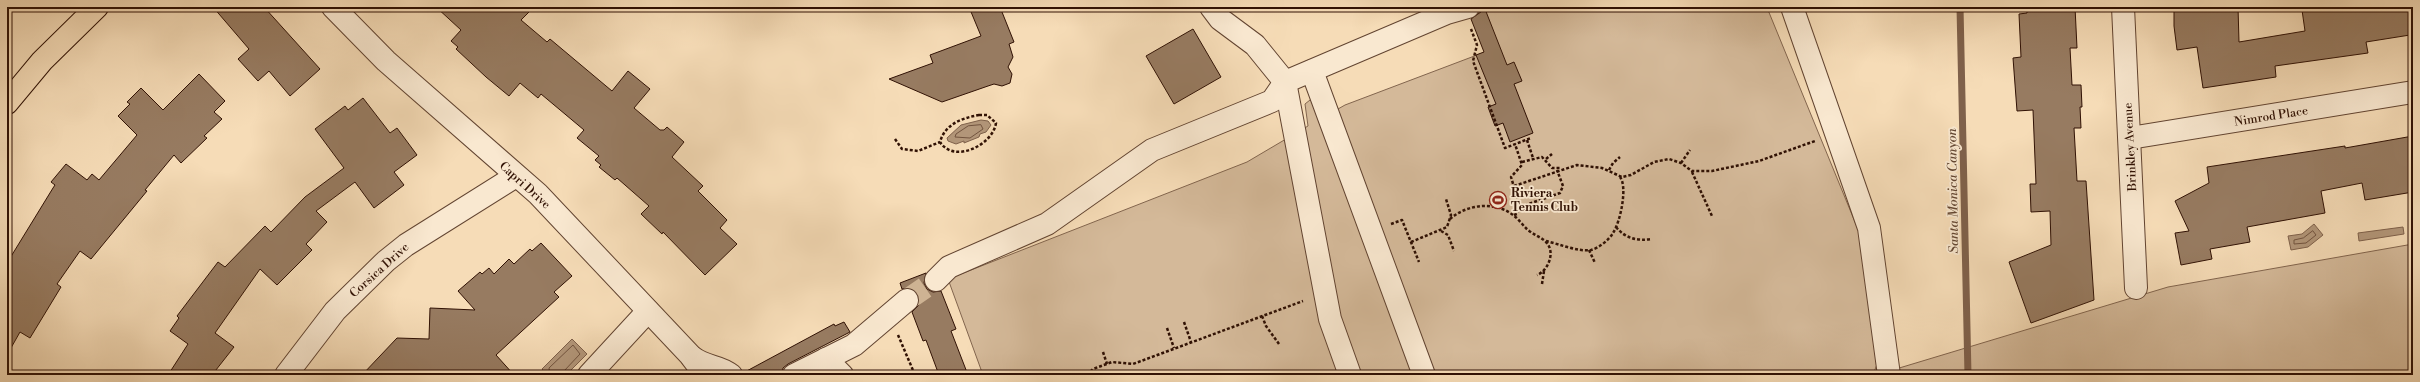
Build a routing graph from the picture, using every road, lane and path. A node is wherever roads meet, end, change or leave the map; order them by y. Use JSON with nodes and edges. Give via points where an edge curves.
{"nodes":[{"id":1,"x":97,"y":7,"type":"edge"},
{"id":2,"x":333,"y":7,"type":"edge"},
{"id":3,"x":1211,"y":7,"type":"edge"},
{"id":4,"x":1792,"y":7,"type":"edge"},
{"id":5,"x":2123,"y":7,"type":"edge"},
{"id":6,"x":1465,"y":8,"type":"edge"},
{"id":7,"x":1312,"y":71,"type":"junction"},
{"id":8,"x":1285,"y":82,"type":"junction"},
{"id":9,"x":2413,"y":92,"type":"edge"},
{"id":10,"x":7,"y":103,"type":"edge"},
{"id":11,"x":1836,"y":134,"type":"junction"},
{"id":12,"x":1531,"y":138,"type":"dead end"},
{"id":13,"x":2130,"y":138,"type":"junction"},
{"id":14,"x":895,"y":139,"type":"dead end"},
{"id":15,"x":1526,"y":140,"type":"junction"},
{"id":16,"x":940,"y":142,"type":"junction"},
{"id":17,"x":1515,"y":144,"type":"junction"},
{"id":18,"x":1690,"y":150,"type":"dead end"},
{"id":19,"x":1552,"y":154,"type":"dead end"},
{"id":20,"x":1620,"y":157,"type":"dead end"},
{"id":21,"x":1533,"y":158,"type":"junction"},
{"id":22,"x":1546,"y":159,"type":"junction"},
{"id":23,"x":1522,"y":162,"type":"junction"},
{"id":24,"x":1681,"y":163,"type":"junction"},
{"id":25,"x":1567,"y":167,"type":"junction"},
{"id":26,"x":1557,"y":170,"type":"junction"},
{"id":27,"x":1609,"y":170,"type":"junction"},
{"id":28,"x":1692,"y":171,"type":"junction"},
{"id":29,"x":516,"y":176,"type":"junction"},
{"id":30,"x":1620,"y":176,"type":"junction"},
{"id":31,"x":1628,"y":176,"type":"junction"},
{"id":32,"x":1623,"y":183,"type":"junction"},
{"id":33,"x":1514,"y":186,"type":"junction"},
{"id":34,"x":1446,"y":199,"type":"dead end"},
{"id":35,"x":1520,"y":207,"type":"junction"},
{"id":36,"x":1513,"y":215,"type":"junction"},
{"id":37,"x":1712,"y":216,"type":"dead end"},
{"id":38,"x":1450,"y":219,"type":"junction"},
{"id":39,"x":1402,"y":220,"type":"dead end"},
{"id":40,"x":1616,"y":227,"type":"junction"},
{"id":41,"x":1441,"y":231,"type":"junction"},
{"id":42,"x":1652,"y":239,"type":"dead end"},
{"id":43,"x":1545,"y":241,"type":"junction"},
{"id":44,"x":1411,"y":242,"type":"junction"},
{"id":45,"x":1589,"y":250,"type":"junction"},
{"id":46,"x":1454,"y":251,"type":"dead end"},
{"id":47,"x":1419,"y":262,"type":"dead end"},
{"id":48,"x":1595,"y":262,"type":"dead end"},
{"id":49,"x":1544,"y":271,"type":"junction"},
{"id":50,"x":1537,"y":275,"type":"dead end"},
{"id":51,"x":936,"y":280,"type":"tunnel mouth"},
{"id":52,"x":1542,"y":284,"type":"dead end"},
{"id":53,"x":2136,"y":288,"type":"dead end"},
{"id":54,"x":1325,"y":294,"type":"junction"},
{"id":55,"x":907,"y":300,"type":"tunnel mouth"},
{"id":56,"x":648,"y":311,"type":"junction"},
{"id":57,"x":1262,"y":316,"type":"junction"},
{"id":58,"x":884,"y":320,"type":"junction"},
{"id":59,"x":1184,"y":322,"type":"dead end"},
{"id":60,"x":1167,"y":328,"type":"dead end"},
{"id":61,"x":1191,"y":342,"type":"junction"},
{"id":62,"x":1279,"y":344,"type":"dead end"},
{"id":63,"x":1174,"y":348,"type":"junction"},
{"id":64,"x":1103,"y":352,"type":"dead end"},
{"id":65,"x":690,"y":355,"type":"junction"},
{"id":66,"x":826,"y":359,"type":"junction"},
{"id":67,"x":1107,"y":364,"type":"junction"},
{"id":68,"x":598,"y":372,"type":"edge"},
{"id":69,"x":286,"y":375,"type":"edge"},
{"id":70,"x":705,"y":375,"type":"edge"},
{"id":71,"x":731,"y":375,"type":"edge"},
{"id":72,"x":794,"y":375,"type":"edge"},
{"id":73,"x":842,"y":375,"type":"edge"},
{"id":74,"x":914,"y":375,"type":"edge"},
{"id":75,"x":1088,"y":375,"type":"edge"},
{"id":76,"x":1350,"y":375,"type":"edge"},
{"id":77,"x":1424,"y":375,"type":"edge"},
{"id":78,"x":1889,"y":375,"type":"edge"}],
"edges":[{"from":1,"to":10,"type":"main road","via":[[42,61]]},
{"from":2,"to":29,"type":"street","name":"Capri Drive","via":[[386,61]]},
{"from":3,"to":8,"type":"street","via":[[1220,19],[1255,45]]},
{"from":4,"to":11,"type":"street"},
{"from":5,"to":13,"type":"street","name":"Brinkley Avenue"},
{"from":6,"to":7,"type":"street","via":[[1447,13]]},
{"from":6,"to":17,"type":"path","via":[[1477,45],[1473,61],[1506,148]]},
{"from":7,"to":8,"type":"street"},
{"from":7,"to":77,"type":"street"},
{"from":8,"to":51,"type":"street","via":[[1272,102],[1152,150],[1047,224],[949,267]]},
{"from":8,"to":54,"type":"street"},
{"from":9,"to":13,"type":"street","name":"Nimrod Place"},
{"from":11,"to":28,"type":"path","via":[[1760,161],[1712,171]]},
{"from":11,"to":78,"type":"street","via":[[1869,228]]},
{"from":12,"to":15,"type":"path"},
{"from":13,"to":53,"type":"street","name":"Brinkley Avenue"},
{"from":14,"to":16,"type":"path","via":[[898,147],[918,151]]},
{"from":15,"to":17,"type":"path"},
{"from":15,"to":21,"type":"path"},
{"from":16,"to":16,"type":"path","via":[[944,148],[952,152],[973,148],[990,139],[996,123],[986,115],[969,117],[958,121],[943,132]]},
{"from":17,"to":23,"type":"path"},
{"from":18,"to":24,"type":"path"},
{"from":19,"to":22,"type":"path"},
{"from":20,"to":27,"type":"path"},
{"from":21,"to":22,"type":"path"},
{"from":21,"to":23,"type":"path"},
{"from":22,"to":25,"type":"path","via":[[1552,168]]},
{"from":23,"to":33,"type":"path","via":[[1521,168],[1511,177]]},
{"from":24,"to":28,"type":"path"},
{"from":24,"to":31,"type":"path","via":[[1663,159]]},
{"from":25,"to":26,"type":"path"},
{"from":25,"to":27,"type":"path","via":[[1590,165]]},
{"from":26,"to":33,"type":"path"},
{"from":26,"to":35,"type":"path","via":[[1563,186],[1560,193]]},
{"from":27,"to":30,"type":"path"},
{"from":28,"to":37,"type":"path"},
{"from":29,"to":56,"type":"street","name":"Capri Drive","via":[[538,194]]},
{"from":29,"to":69,"type":"street","name":"Corsica Drive","via":[[406,245],[386,261],[335,310]]},
{"from":30,"to":31,"type":"path"},
{"from":30,"to":32,"type":"path"},
{"from":31,"to":32,"type":"path"},
{"from":32,"to":40,"type":"path","via":[[1623,197]]},
{"from":33,"to":35,"type":"path"},
{"from":34,"to":38,"type":"path","via":[[1451,212]]},
{"from":35,"to":36,"type":"path","via":[[1517,214]]},
{"from":36,"to":38,"type":"path","via":[[1496,207],[1481,206]]},
{"from":36,"to":43,"type":"path","via":[[1527,230]]},
{"from":38,"to":41,"type":"path","via":[[1447,227]]},
{"from":39,"to":44,"type":"path"},
{"from":40,"to":42,"type":"path","via":[[1629,238]]},
{"from":40,"to":45,"type":"path","via":[[1612,235],[1601,245]]},
{"from":41,"to":44,"type":"path"},
{"from":41,"to":46,"type":"path","via":[[1448,235]]},
{"from":43,"to":45,"type":"path"},
{"from":43,"to":49,"type":"path","via":[[1550,254]]},
{"from":44,"to":47,"type":"path"},
{"from":45,"to":48,"type":"path"},
{"from":49,"to":50,"type":"path"},
{"from":49,"to":52,"type":"path"},
{"from":54,"to":57,"type":"path"},
{"from":54,"to":76,"type":"street","via":[[1330,319]]},
{"from":55,"to":58,"type":"street"},
{"from":56,"to":65,"type":"street","name":"Capri Drive"},
{"from":56,"to":68,"type":"street"},
{"from":57,"to":61,"type":"path"},
{"from":57,"to":62,"type":"path"},
{"from":58,"to":66,"type":"street","via":[[854,345]]},
{"from":58,"to":74,"type":"path","via":[[900,337]]},
{"from":59,"to":61,"type":"path"},
{"from":60,"to":63,"type":"path"},
{"from":61,"to":63,"type":"path"},
{"from":63,"to":67,"type":"path","via":[[1133,364]]},
{"from":64,"to":67,"type":"path"},
{"from":65,"to":70,"type":"street","name":"Capri Drive"},
{"from":65,"to":71,"type":"street","via":[[704,366],[720,368]]},
{"from":66,"to":72,"type":"street"},
{"from":66,"to":73,"type":"street"},
{"from":67,"to":75,"type":"path","via":[[1093,369]]}]}
